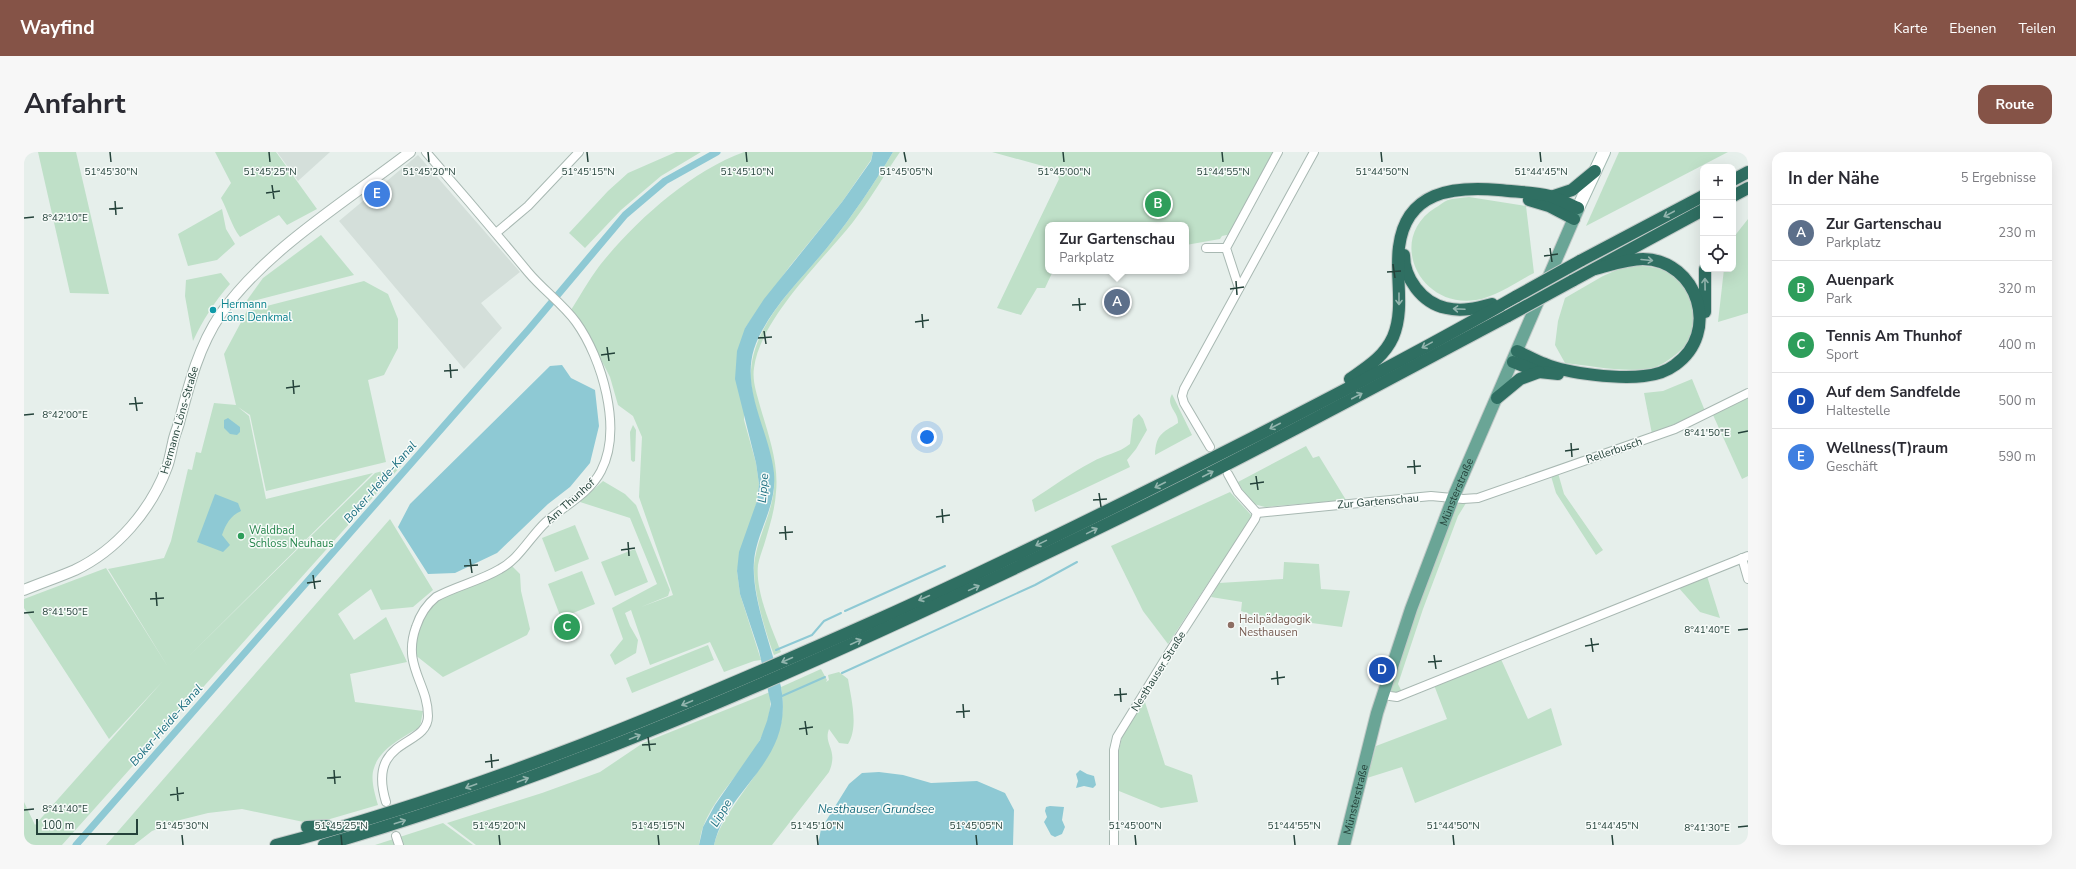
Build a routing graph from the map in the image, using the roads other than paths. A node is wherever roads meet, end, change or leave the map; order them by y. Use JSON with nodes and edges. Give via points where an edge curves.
{"nodes":[{"id":1,"x":410,"y":152,"type":"edge"},
{"id":2,"x":426,"y":152,"type":"edge"},
{"id":3,"x":579,"y":152,"type":"edge"},
{"id":4,"x":1278,"y":152,"type":"edge"},
{"id":5,"x":1314,"y":152,"type":"edge"},
{"id":6,"x":1604,"y":152,"type":"edge"},
{"id":7,"x":1595,"y":171,"type":"junction"},
{"id":8,"x":1748,"y":172,"type":"edge"},
{"id":9,"x":1736,"y":178,"type":"edge"},
{"id":10,"x":1551,"y":196,"type":"junction"},
{"id":11,"x":1700,"y":198,"type":"edge"},
{"id":12,"x":1700,"y":212,"type":"edge"},
{"id":13,"x":1576,"y":214,"type":"junction"},
{"id":14,"x":496,"y":233,"type":"junction"},
{"id":15,"x":1206,"y":248,"type":"dead end"},
{"id":16,"x":1226,"y":248,"type":"junction"},
{"id":17,"x":1595,"y":269,"type":"junction"},
{"id":18,"x":1705,"y":272,"type":"edge"},
{"id":19,"x":1239,"y":288,"type":"junction"},
{"id":20,"x":1514,"y":297,"type":"junction"},
{"id":21,"x":1515,"y":356,"type":"junction"},
{"id":22,"x":1540,"y":372,"type":"junction"},
{"id":23,"x":1748,"y":392,"type":"edge"},
{"id":24,"x":1497,"y":398,"type":"junction"},
{"id":25,"x":1310,"y":408,"type":"junction"},
{"id":26,"x":1210,"y":447,"type":"dead end"},
{"id":27,"x":1228,"y":474,"type":"dead end"},
{"id":28,"x":1453,"y":498,"type":"junction"},
{"id":29,"x":1257,"y":513,"type":"junction"},
{"id":30,"x":1745,"y":557,"type":"edge"},
{"id":31,"x":1748,"y":579,"type":"edge"},
{"id":32,"x":24,"y":590,"type":"edge"},
{"id":33,"x":1382,"y":695,"type":"junction"},
{"id":34,"x":386,"y":802,"type":"dead end"},
{"id":35,"x":356,"y":823,"type":"junction"},
{"id":36,"x":307,"y":827,"type":"dead end"},
{"id":37,"x":363,"y":834,"type":"junction"},
{"id":38,"x":396,"y":836,"type":"dead end"},
{"id":39,"x":276,"y":845,"type":"edge"},
{"id":40,"x":324,"y":845,"type":"edge"},
{"id":41,"x":342,"y":845,"type":"edge"},
{"id":42,"x":399,"y":845,"type":"edge"},
{"id":43,"x":1114,"y":845,"type":"edge"},
{"id":44,"x":1344,"y":845,"type":"edge"}],
"edges":[{"from":1,"to":32,"type":"street","name":"Hermann-Löns-Straße","via":[[261,267],[220,315],[196,361],[184,397],[167,468],[149,503],[130,528],[99,556]]},
{"from":2,"to":14,"type":"street","name":"Am Thunhof"},
{"from":3,"to":14,"type":"street","via":[[528,206]]},
{"from":4,"to":16,"type":"street"},
{"from":5,"to":19,"type":"street"},
{"from":6,"to":7,"type":"main road","name":"Münsterstraße"},
{"from":7,"to":10,"type":"highway","via":[[1572,190]]},
{"from":7,"to":13,"type":"main road","name":"Münsterstraße"},
{"from":8,"to":9,"type":"highway"},
{"from":10,"to":13,"type":"highway"},
{"from":10,"to":25,"type":"highway","one_way":true,"via":[[1473,188],[1447,191],[1420,204],[1404,226],[1399,246],[1399,303],[1393,337],[1377,360]]},
{"from":11,"to":20,"type":"highway","one_way":true,"bridge":true},
{"from":12,"to":17,"type":"highway"},
{"from":20,"to":13,"type":"highway","one_way":true,"via":[[1472,309],[1446,308],[1434,303],[1416,289],[1404,263],[1404,246],[1407,229],[1422,206],[1448,194],[1473,192],[1506,195]]},
{"from":13,"to":21,"type":"main road","name":"Münsterstraße"},
{"from":14,"to":34,"type":"street","name":"Am Thunhof","via":[[583,333],[609,399],[608,446],[602,470],[590,487],[546,522],[512,560],[500,569],[450,590],[425,608],[414,631],[411,654],[428,716],[423,728],[398,746],[386,761],[381,783]]},
{"from":15,"to":16,"type":"street"},
{"from":16,"to":19,"type":"street"},
{"from":17,"to":21,"type":"highway","one_way":true,"via":[[1626,260],[1643,259],[1678,270],[1696,295],[1700,311],[1699,330],[1687,355],[1661,372],[1645,376],[1570,371]]},
{"from":37,"to":17,"type":"highway","one_way":true,"bridge":true,"via":[[592,754],[821,658],[1019,567],[1201,478]]},
{"from":22,"to":18,"type":"highway","one_way":true,"via":[[1645,380],[1663,377],[1679,369],[1690,358],[1702,332]]},
{"from":19,"to":26,"type":"street","via":[[1182,396]]},
{"from":20,"to":25,"type":"highway","one_way":true},
{"from":21,"to":22,"type":"highway"},
{"from":21,"to":24,"type":"main road","name":"Münsterstraße"},
{"from":22,"to":24,"type":"highway","via":[[1520,379]]},
{"from":23,"to":28,"type":"street","name":"Rellerbusch","via":[[1675,429],[1478,498]]},
{"from":24,"to":28,"type":"main road","name":"Münsterstraße"},
{"from":25,"to":35,"type":"highway","one_way":true,"via":[[1120,505],[941,591],[723,688],[572,749],[462,789]]},
{"from":27,"to":29,"type":"street","via":[[1238,492]]},
{"from":28,"to":29,"type":"street","name":"Zur Gartenschau","via":[[1431,496]]},
{"from":28,"to":33,"type":"main road","name":"Münsterstraße"},
{"from":29,"to":43,"type":"street","name":"Nesthauser Straße","via":[[1256,519],[1117,737],[1114,769]]},
{"from":30,"to":31,"type":"street"},
{"from":30,"to":33,"type":"street","via":[[1397,697]]},
{"from":33,"to":44,"type":"main road","name":"Münsterstraße"},
{"from":35,"to":36,"type":"highway"},
{"from":35,"to":39,"type":"highway"},
{"from":37,"to":40,"type":"highway"},
{"from":37,"to":41,"type":"highway"},
{"from":38,"to":42,"type":"street"}]}
